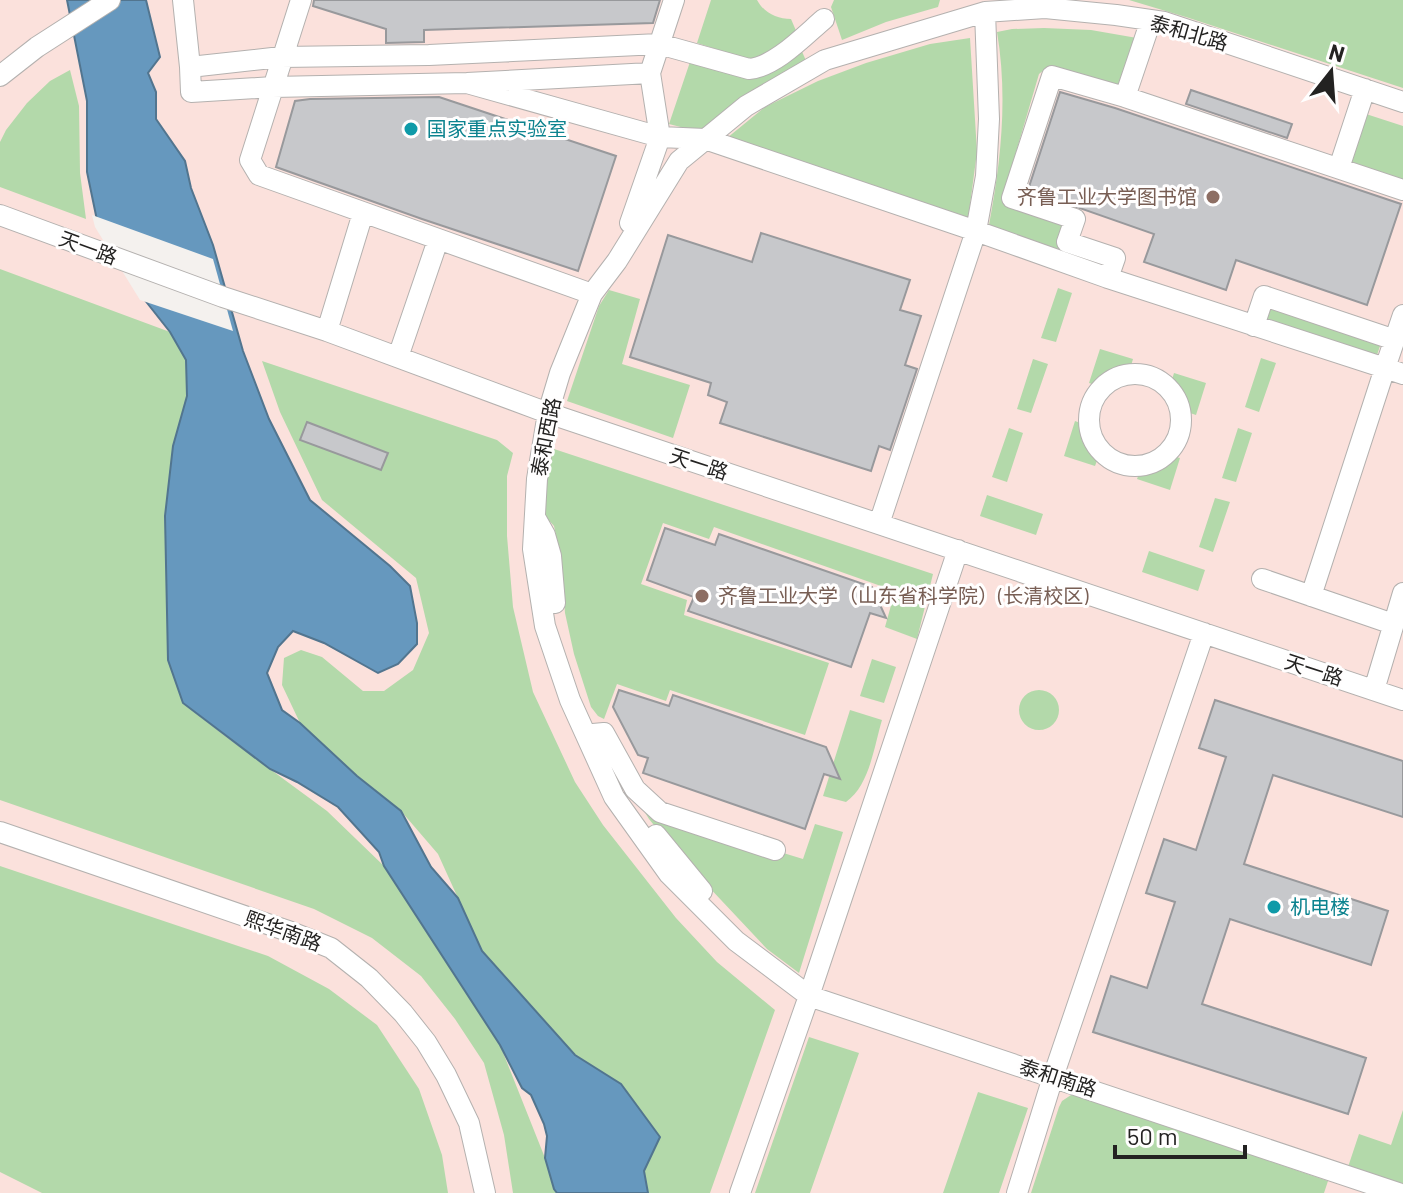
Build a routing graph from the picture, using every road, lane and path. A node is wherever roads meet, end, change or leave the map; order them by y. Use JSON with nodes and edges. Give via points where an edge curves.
{"nodes":[{"id":1,"x":110,"y":0,"type":"edge"},
{"id":2,"x":183,"y":0,"type":"edge"},
{"id":3,"x":301,"y":0,"type":"edge"},
{"id":4,"x":674,"y":0,"type":"edge"},
{"id":5,"x":978,"y":6,"type":"edge"},
{"id":6,"x":824,"y":19,"type":"dead end"},
{"id":7,"x":1151,"y":20,"type":"junction"},
{"id":8,"x":659,"y":44,"type":"junction"},
{"id":9,"x":281,"y":57,"type":"junction"},
{"id":10,"x":190,"y":67,"type":"junction"},
{"id":11,"x":650,"y":73,"type":"junction"},
{"id":12,"x":0,"y":76,"type":"edge"},
{"id":13,"x":467,"y":83,"type":"junction"},
{"id":14,"x":273,"y":87,"type":"junction"},
{"id":15,"x":1365,"y":89,"type":"junction"},
{"id":16,"x":1125,"y":97,"type":"junction"},
{"id":17,"x":1403,"y":102,"type":"edge"},
{"id":18,"x":660,"y":137,"type":"junction"},
{"id":19,"x":705,"y":139,"type":"junction"},
{"id":20,"x":1339,"y":168,"type":"junction"},
{"id":21,"x":1403,"y":190,"type":"edge"},
{"id":22,"x":363,"y":213,"type":"junction"},
{"id":23,"x":0,"y":215,"type":"edge"},
{"id":24,"x":976,"y":231,"type":"junction"},
{"id":25,"x":438,"y":240,"type":"junction"},
{"id":26,"x":617,"y":261,"type":"junction"},
{"id":27,"x":1108,"y":278,"type":"junction"},
{"id":28,"x":592,"y":294,"type":"junction"},
{"id":29,"x":1403,"y":315,"type":"edge"},
{"id":30,"x":1254,"y":326,"type":"junction"},
{"id":31,"x":327,"y":331,"type":"junction"},
{"id":32,"x":1395,"y":340,"type":"junction"},
{"id":33,"x":398,"y":357,"type":"junction"},
{"id":34,"x":1394,"y":371,"type":"edge"},
{"id":35,"x":1150,"y":376,"type":"joint"},
{"id":36,"x":548,"y":413,"type":"junction"},
{"id":37,"x":535,"y":516,"type":"junction"},
{"id":38,"x":879,"y":524,"type":"junction"},
{"id":39,"x":958,"y":550,"type":"junction"},
{"id":40,"x":1262,"y":579,"type":"dead end"},
{"id":41,"x":1403,"y":593,"type":"edge"},
{"id":42,"x":1311,"y":596,"type":"junction"},
{"id":43,"x":1393,"y":624,"type":"junction"},
{"id":44,"x":1204,"y":633,"type":"junction"},
{"id":45,"x":1374,"y":690,"type":"junction"},
{"id":46,"x":1403,"y":700,"type":"edge"},
{"id":47,"x":593,"y":734,"type":"junction"},
{"id":48,"x":0,"y":832,"type":"edge"},
{"id":49,"x":775,"y":850,"type":"dead end"},
{"id":50,"x":709,"y":914,"type":"junction"},
{"id":51,"x":809,"y":996,"type":"junction"},
{"id":52,"x":1053,"y":1077,"type":"junction"},
{"id":53,"x":485,"y":1193,"type":"edge"},
{"id":54,"x":740,"y":1193,"type":"edge"},
{"id":55,"x":1017,"y":1193,"type":"edge"},
{"id":56,"x":1398,"y":1193,"type":"edge"}],
"edges":[{"from":1,"to":12,"type":"street"},
{"from":2,"to":10,"type":"street"},
{"from":3,"to":9,"type":"street"},
{"from":4,"to":8,"type":"street"},
{"from":5,"to":7,"type":"street","name":"泰和北路"},
{"from":5,"to":19,"type":"street","name":"泰和西路","via":[[825,60],[746,106]]},
{"from":5,"to":24,"type":"street","via":[[989,66],[989,119]]},
{"from":6,"to":8,"type":"street","via":[[755,69]]},
{"from":7,"to":15,"type":"street","name":"泰和北路"},
{"from":7,"to":16,"type":"street"},
{"from":8,"to":9,"type":"street"},
{"from":8,"to":11,"type":"street"},
{"from":9,"to":10,"type":"street"},
{"from":9,"to":14,"type":"street"},
{"from":10,"to":14,"type":"street","via":[[191,92]]},
{"from":11,"to":13,"type":"street"},
{"from":11,"to":18,"type":"street"},
{"from":13,"to":14,"type":"street"},
{"from":13,"to":18,"type":"street"},
{"from":14,"to":22,"type":"street","via":[[250,160],[259,175]]},
{"from":15,"to":17,"type":"street","name":"泰和北路"},
{"from":15,"to":20,"type":"street"},
{"from":16,"to":20,"type":"street"},
{"from":16,"to":27,"type":"street","via":[[1052,76],[1012,198],[1075,219],[1067,242],[1115,258]]},
{"from":18,"to":19,"type":"street"},
{"from":18,"to":26,"type":"street"},
{"from":19,"to":24,"type":"street"},
{"from":19,"to":26,"type":"street","name":"泰和西路","via":[[679,161]]},
{"from":20,"to":21,"type":"street"},
{"from":22,"to":25,"type":"street"},
{"from":22,"to":31,"type":"street"},
{"from":23,"to":31,"type":"street","name":"天一路"},
{"from":24,"to":27,"type":"street"},
{"from":24,"to":38,"type":"street"},
{"from":25,"to":28,"type":"street"},
{"from":25,"to":33,"type":"street"},
{"from":26,"to":28,"type":"street","name":"泰和西路"},
{"from":27,"to":30,"type":"street"},
{"from":28,"to":36,"type":"street","name":"泰和西路"},
{"from":29,"to":32,"type":"street"},
{"from":30,"to":32,"type":"street","via":[[1264,296]]},
{"from":30,"to":34,"type":"street"},
{"from":31,"to":33,"type":"street","name":"天一路"},
{"from":32,"to":34,"type":"street"},
{"from":33,"to":36,"type":"street","name":"天一路"},
{"from":34,"to":42,"type":"street"},
{"from":35,"to":35,"type":"street","via":[[1163,383],[1179,406],[1179,435],[1161,458],[1134,466],[1120,463],[1107,456],[1090,433],[1091,404],[1098,391],[1122,375]]},
{"from":36,"to":37,"type":"street","name":"泰和西路"},
{"from":36,"to":38,"type":"street","name":"天一路"},
{"from":37,"to":47,"type":"street","via":[[551,556],[563,648]]},
{"from":37,"to":50,"type":"street","name":"泰和西路","via":[[533,549],[545,626],[570,700],[614,797],[669,874]]},
{"from":38,"to":39,"type":"street","name":"天一路"},
{"from":39,"to":44,"type":"street","name":"天一路"},
{"from":39,"to":51,"type":"street"},
{"from":40,"to":42,"type":"street"},
{"from":41,"to":43,"type":"street"},
{"from":42,"to":43,"type":"street"},
{"from":43,"to":45,"type":"street"},
{"from":44,"to":45,"type":"street","name":"天一路"},
{"from":44,"to":52,"type":"street"},
{"from":45,"to":46,"type":"street","name":"天一路"},
{"from":47,"to":49,"type":"street","via":[[604,733],[635,789],[660,812]]},
{"from":47,"to":50,"type":"street","via":[[641,817],[704,893]]},
{"from":48,"to":53,"type":"street","name":"熙华南路","via":[[331,948],[369,978],[426,1042],[469,1123]]},
{"from":50,"to":51,"type":"street","name":"泰和西路"},
{"from":51,"to":52,"type":"street","name":"泰和南路"},
{"from":51,"to":54,"type":"street"},
{"from":52,"to":55,"type":"street"},
{"from":52,"to":56,"type":"street","name":"泰和南路"}]}
